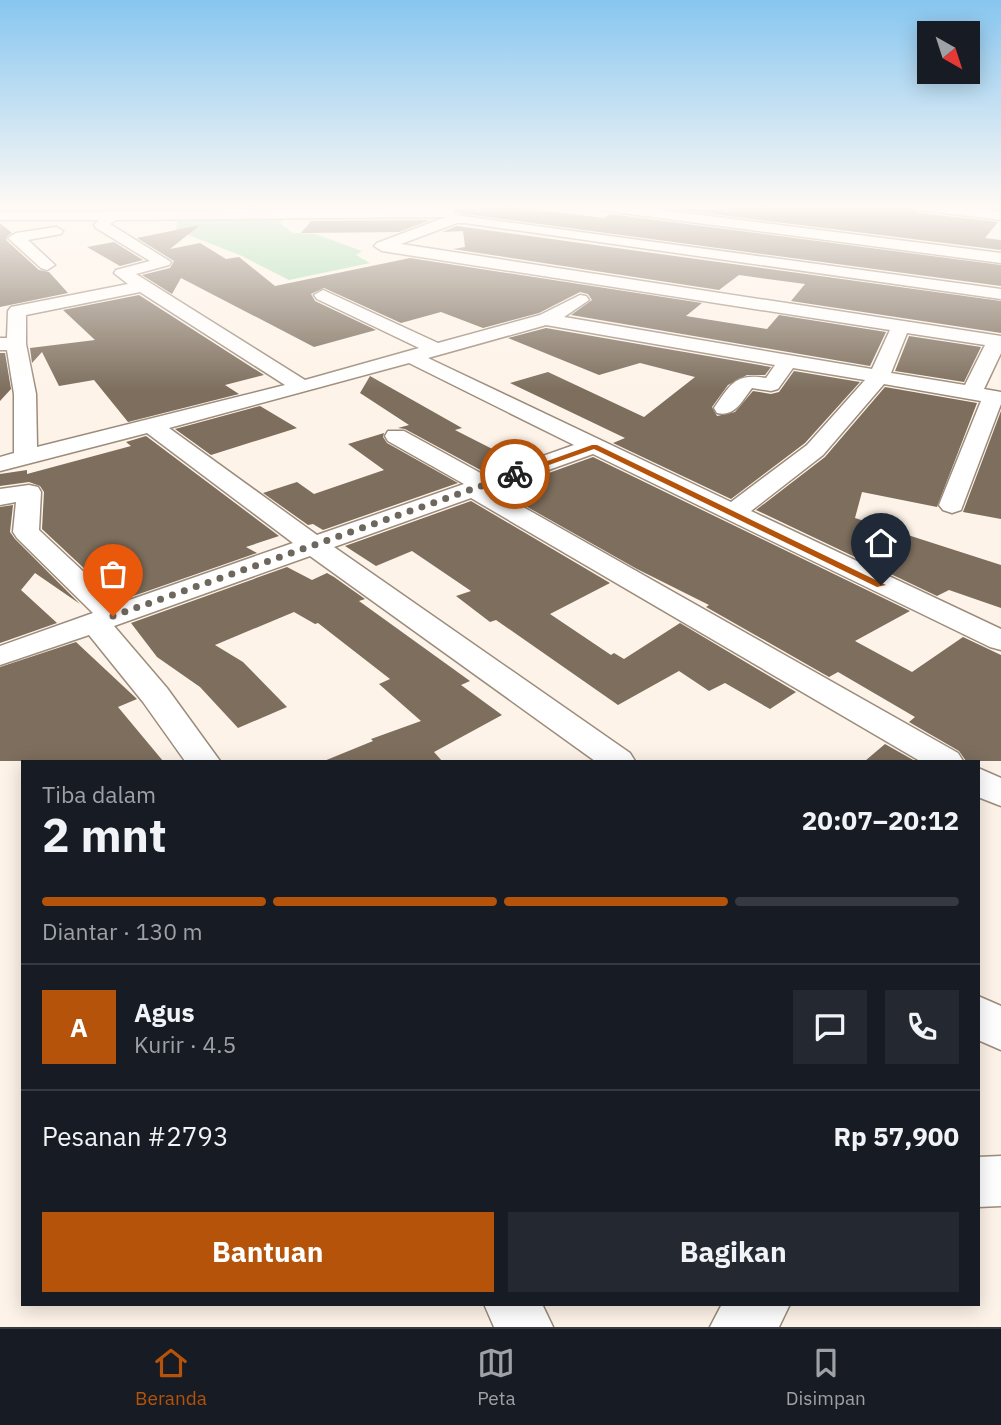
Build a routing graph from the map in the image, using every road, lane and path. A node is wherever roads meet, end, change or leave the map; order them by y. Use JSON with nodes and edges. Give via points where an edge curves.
{"nodes":[{"id":1,"x":139,"y":268,"type":"edge"},
{"id":2,"x":525,"y":268,"type":"edge"},
{"id":3,"x":815,"y":268,"type":"edge"},
{"id":4,"x":551,"y":272,"type":"junction"},
{"id":5,"x":144,"y":286,"type":"junction"},
{"id":6,"x":513,"y":286,"type":"dead end"},
{"id":7,"x":1001,"y":294,"type":"edge"},
{"id":8,"x":323,"y":295,"type":"dead end"},
{"id":9,"x":0,"y":299,"type":"edge"},
{"id":10,"x":580,"y":300,"type":"dead end"},
{"id":11,"x":18,"y":311,"type":"junction"},
{"id":12,"x":546,"y":319,"type":"junction"},
{"id":13,"x":901,"y":326,"type":"junction"},
{"id":14,"x":999,"y":341,"type":"edge"},
{"id":15,"x":8,"y":344,"type":"edge"},
{"id":16,"x":437,"y":350,"type":"junction"},
{"id":17,"x":411,"y":358,"type":"junction"},
{"id":18,"x":788,"y":361,"type":"junction"},
{"id":19,"x":879,"y":377,"type":"junction"},
{"id":20,"x":0,"y":383,"type":"edge"},
{"id":21,"x":24,"y":383,"type":"junction"},
{"id":22,"x":302,"y":387,"type":"junction"},
{"id":23,"x":989,"y":396,"type":"edge"},
{"id":24,"x":725,"y":408,"type":"dead end"},
{"id":25,"x":149,"y":424,"type":"junction"},
{"id":26,"x":396,"y":436,"type":"dead end"},
{"id":27,"x":594,"y":446,"type":"junction"},
{"id":28,"x":26,"y":456,"type":"junction"},
{"id":29,"x":0,"y":464,"type":"edge"},
{"id":30,"x":478,"y":487,"type":"junction"},
{"id":31,"x":0,"y":496,"type":"edge"},
{"id":32,"x":952,"y":505,"type":"dead end"},
{"id":33,"x":733,"y":513,"type":"junction"},
{"id":34,"x":313,"y":545,"type":"junction"},
{"id":35,"x":104,"y":619,"type":"junction"},
{"id":36,"x":1001,"y":641,"type":"edge"},
{"id":37,"x":0,"y":656,"type":"edge"},
{"id":38,"x":202,"y":760,"type":"edge"},
{"id":39,"x":617,"y":760,"type":"edge"},
{"id":40,"x":944,"y":760,"type":"edge"},
{"id":41,"x":980,"y":781,"type":"edge"},
{"id":42,"x":1001,"y":794,"type":"edge"},
{"id":43,"x":980,"y":1016,"type":"edge"},
{"id":44,"x":1001,"y":1031,"type":"edge"},
{"id":45,"x":1001,"y":1181,"type":"edge"},
{"id":46,"x":980,"y":1182,"type":"edge"},
{"id":47,"x":513,"y":1306,"type":"edge"},
{"id":48,"x":760,"y":1306,"type":"edge"},
{"id":49,"x":524,"y":1327,"type":"edge"},
{"id":50,"x":739,"y":1327,"type":"edge"}],
"edges":[{"from":1,"to":5,"type":"street","via":[[122,272]]},
{"from":2,"to":4,"type":"street"},
{"from":3,"to":7,"type":"street"},
{"from":4,"to":6,"type":"street"},
{"from":4,"to":13,"type":"street"},
{"from":5,"to":11,"type":"street"},
{"from":5,"to":22,"type":"street"},
{"from":8,"to":16,"type":"street"},
{"from":9,"to":11,"type":"street"},
{"from":10,"to":12,"type":"street"},
{"from":11,"to":15,"type":"street"},
{"from":12,"to":16,"type":"street"},
{"from":12,"to":18,"type":"street"},
{"from":13,"to":14,"type":"street"},
{"from":13,"to":19,"type":"street"},
{"from":14,"to":23,"type":"street"},
{"from":15,"to":21,"type":"street"},
{"from":16,"to":17,"type":"street"},
{"from":17,"to":22,"type":"street"},
{"from":17,"to":27,"type":"street"},
{"from":18,"to":19,"type":"street"},
{"from":18,"to":24,"type":"street","via":[[771,385],[747,381]]},
{"from":19,"to":23,"type":"street"},
{"from":19,"to":33,"type":"street","via":[[815,450]]},
{"from":20,"to":21,"type":"street"},
{"from":21,"to":28,"type":"street"},
{"from":22,"to":25,"type":"street"},
{"from":23,"to":32,"type":"street"},
{"from":25,"to":28,"type":"street"},
{"from":25,"to":34,"type":"street"},
{"from":26,"to":30,"type":"street"},
{"from":27,"to":30,"type":"street"},
{"from":27,"to":33,"type":"street"},
{"from":28,"to":29,"type":"street"},
{"from":30,"to":34,"type":"street"},
{"from":30,"to":40,"type":"street"},
{"from":31,"to":35,"type":"street","via":[[29,492],[26,532]]},
{"from":33,"to":36,"type":"street"},
{"from":34,"to":35,"type":"street"},
{"from":34,"to":39,"type":"street"},
{"from":35,"to":37,"type":"street"},
{"from":35,"to":38,"type":"street"},
{"from":41,"to":42,"type":"street"},
{"from":43,"to":44,"type":"street"},
{"from":45,"to":46,"type":"street"},
{"from":47,"to":49,"type":"street"},
{"from":48,"to":50,"type":"street"}]}
